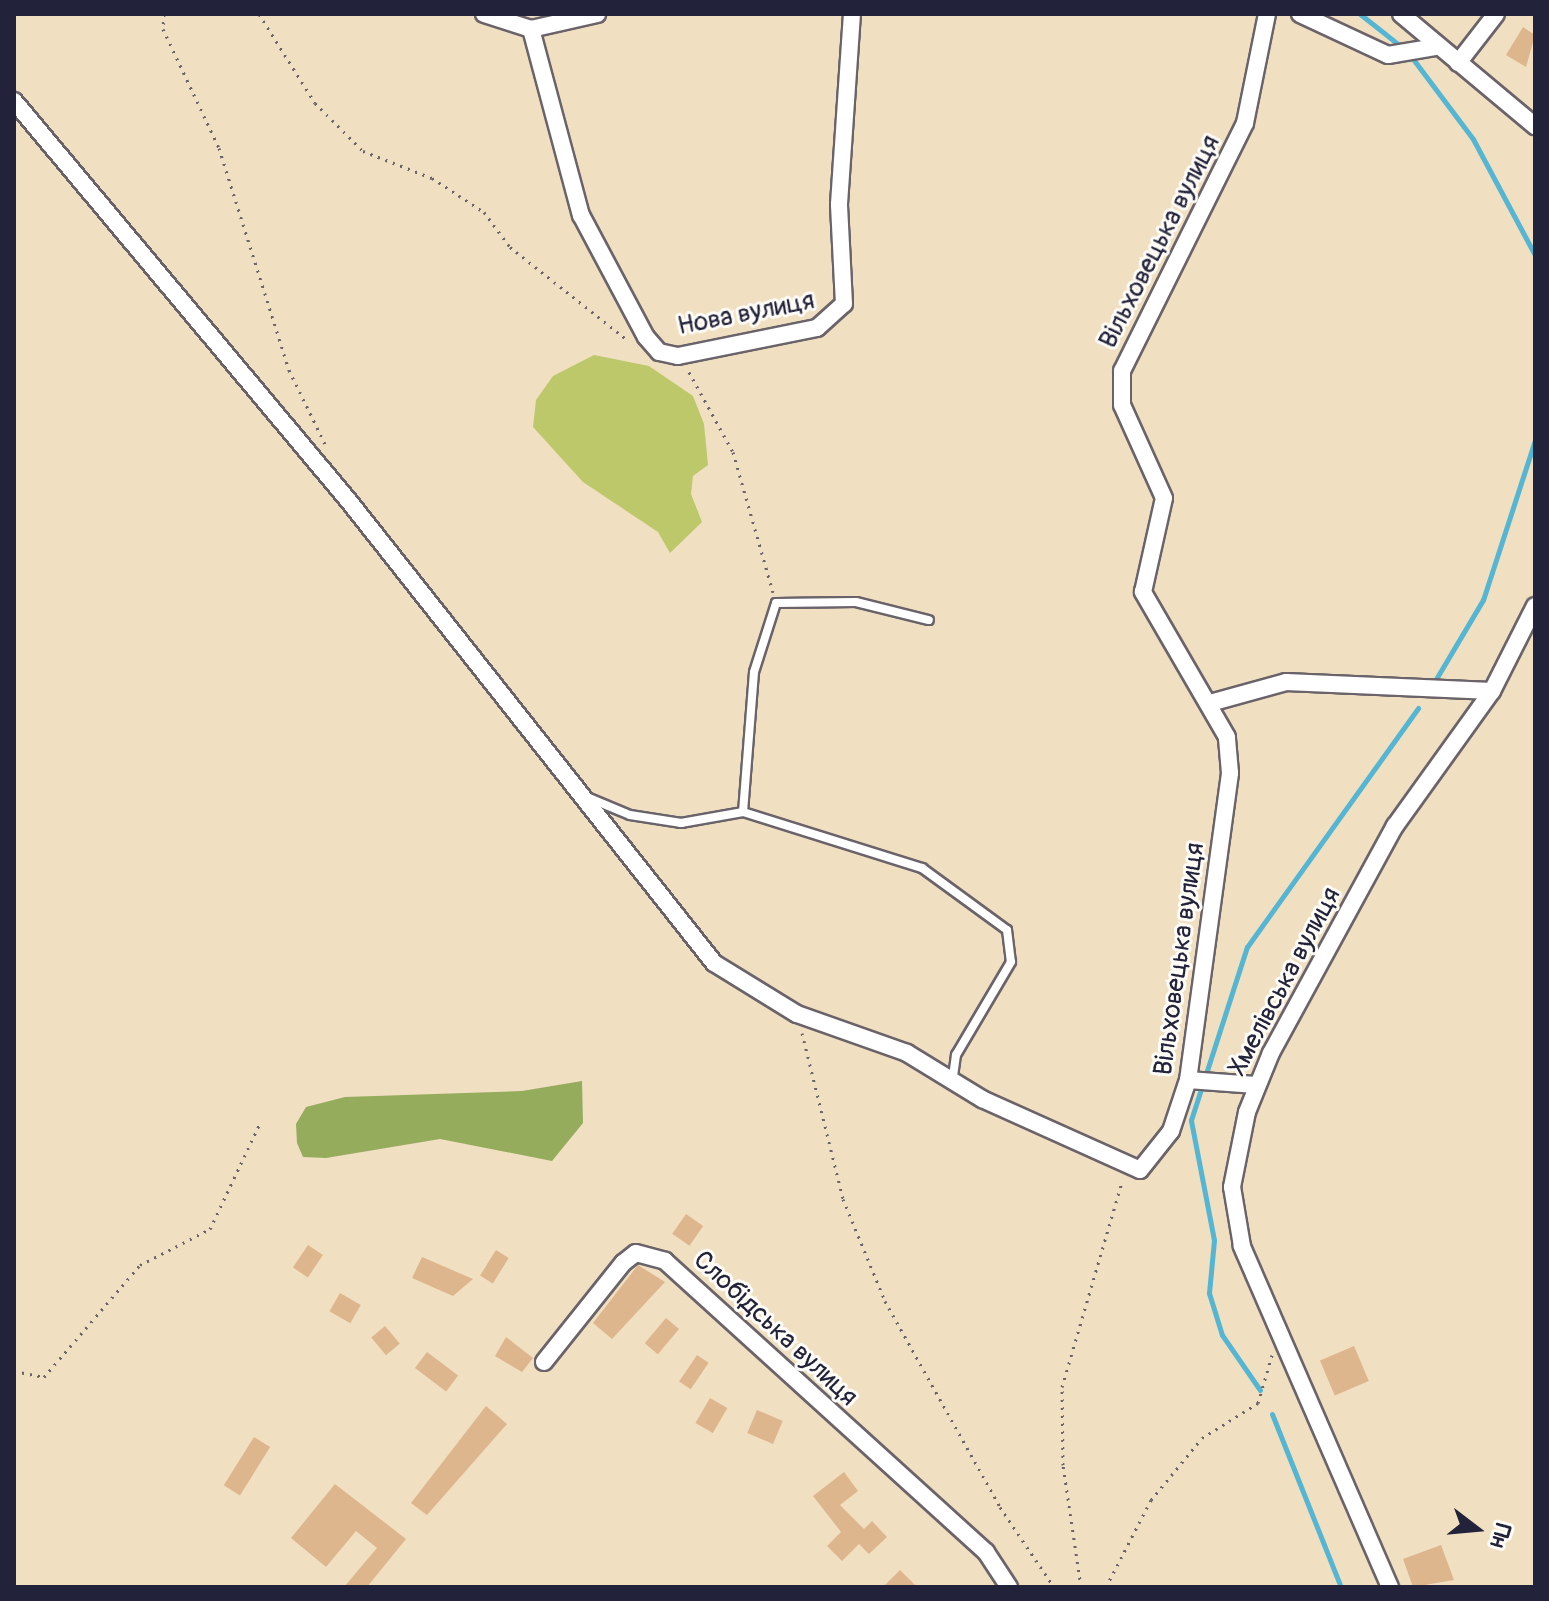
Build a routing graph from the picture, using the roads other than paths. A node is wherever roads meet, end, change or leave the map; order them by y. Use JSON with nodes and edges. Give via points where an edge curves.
{"nodes":[{"id":1,"x":484,"y":14,"type":"edge"},
{"id":2,"x":597,"y":14,"type":"edge"},
{"id":3,"x":852,"y":14,"type":"edge"},
{"id":4,"x":1267,"y":14,"type":"edge"},
{"id":5,"x":1300,"y":14,"type":"edge"},
{"id":6,"x":1401,"y":14,"type":"edge"},
{"id":7,"x":1496,"y":14,"type":"edge"},
{"id":8,"x":531,"y":29,"type":"junction"},
{"id":9,"x":1436,"y":47,"type":"junction"},
{"id":10,"x":1458,"y":63,"type":"junction"},
{"id":11,"x":14,"y":101,"type":"edge"},
{"id":12,"x":1535,"y":126,"type":"edge"},
{"id":13,"x":1535,"y":606,"type":"edge"},
{"id":14,"x":929,"y":620,"type":"dead end"},
{"id":15,"x":1492,"y":691,"type":"junction"},
{"id":16,"x":1210,"y":703,"type":"junction"},
{"id":17,"x":588,"y":797,"type":"junction"},
{"id":18,"x":743,"y":812,"type":"junction"},
{"id":19,"x":953,"y":1077,"type":"junction"},
{"id":20,"x":1193,"y":1080,"type":"junction"},
{"id":21,"x":1256,"y":1085,"type":"junction"},
{"id":22,"x":544,"y":1362,"type":"dead end"},
{"id":23,"x":1009,"y":1587,"type":"edge"},
{"id":24,"x":1390,"y":1587,"type":"edge"}],
"edges":[{"from":1,"to":8,"type":"street"},
{"from":2,"to":8,"type":"street"},
{"from":3,"to":8,"type":"street","name":"Нова вулиця","via":[[839,204],[844,304],[817,328],[678,356],[659,352],[622,300],[581,215]]},
{"from":4,"to":16,"type":"street","name":"Вільховецька вулиця","via":[[1245,123],[1122,371],[1122,405],[1164,498],[1143,592]]},
{"from":5,"to":9,"type":"street","via":[[1388,55],[1421,55]]},
{"from":6,"to":9,"type":"street"},
{"from":7,"to":10,"type":"street"},
{"from":9,"to":10,"type":"street"},
{"from":10,"to":12,"type":"street"},
{"from":11,"to":17,"type":"street"},
{"from":13,"to":15,"type":"street","name":"Хмелівська вулиця"},
{"from":14,"to":18,"type":"lane","via":[[856,602],[776,603],[754,672]]},
{"from":15,"to":16,"type":"street","via":[[1286,682]]},
{"from":15,"to":21,"type":"street","name":"Хмелівська вулиця","via":[[1395,826]]},
{"from":16,"to":20,"type":"street","name":"Вільховецька вулиця","via":[[1227,737],[1230,773]]},
{"from":17,"to":18,"type":"lane","via":[[630,815],[681,823]]},
{"from":17,"to":19,"type":"street","via":[[664,909],[714,963],[797,1014]]},
{"from":18,"to":19,"type":"lane","via":[[793,833],[922,868],[1007,930],[1011,962],[956,1055]]},
{"from":19,"to":20,"type":"street","name":"Вільховецька вулиця","via":[[982,1099],[1140,1170],[1171,1131]]},
{"from":20,"to":21,"type":"street"},
{"from":21,"to":24,"type":"street","name":"Хмелівська вулиця","via":[[1230,1203],[1280,1341]]},
{"from":22,"to":23,"type":"street","name":"Слобідська вулиця","via":[[623,1263],[636,1253],[665,1261],[986,1552]]}]}
